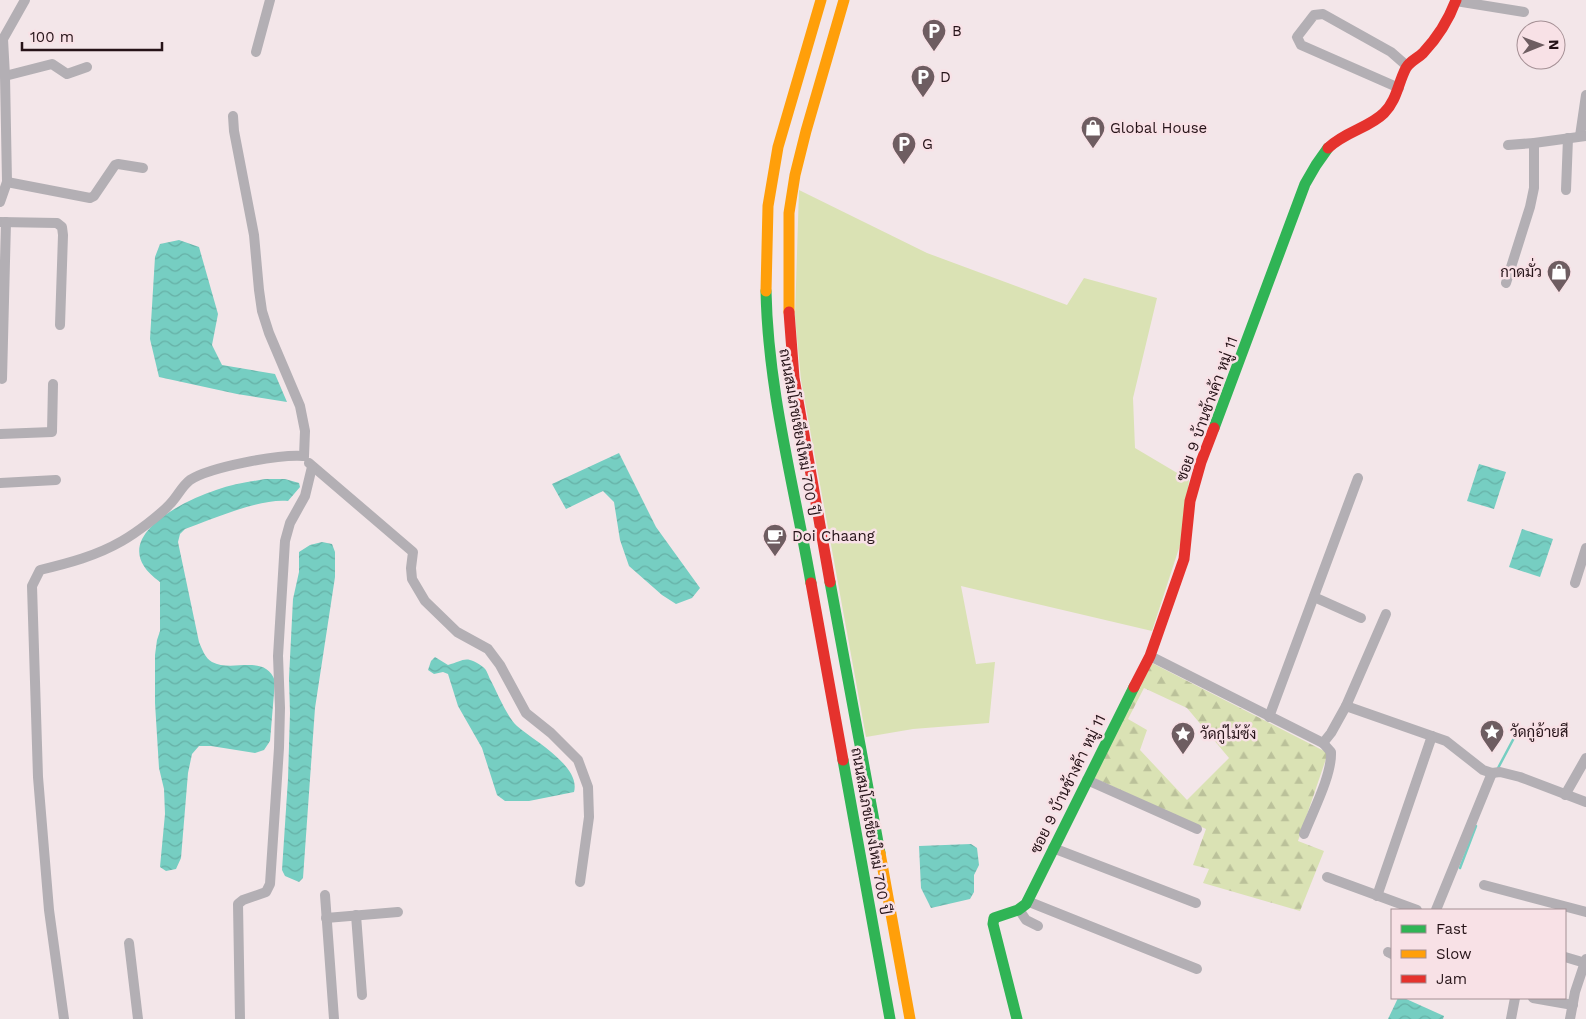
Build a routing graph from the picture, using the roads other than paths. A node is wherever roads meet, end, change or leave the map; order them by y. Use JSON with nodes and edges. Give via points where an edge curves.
{"nodes":[{"id":1,"x":25,"y":0,"type":"edge"},
{"id":2,"x":270,"y":0,"type":"edge"},
{"id":3,"x":844,"y":0,"type":"edge"},
{"id":4,"x":1456,"y":0,"type":"edge"},
{"id":5,"x":818,"y":1,"type":"edge"},
{"id":6,"x":1524,"y":12,"type":"dead end"},
{"id":7,"x":1,"y":40,"type":"edge"},
{"id":8,"x":256,"y":52,"type":"dead end"},
{"id":9,"x":1408,"y":66,"type":"junction"},
{"id":10,"x":87,"y":67,"type":"dead end"},
{"id":11,"x":5,"y":76,"type":"junction"},
{"id":12,"x":1399,"y":88,"type":"junction"},
{"id":13,"x":1586,"y":95,"type":"edge"},
{"id":14,"x":233,"y":116,"type":"dead end"},
{"id":15,"x":1583,"y":136,"type":"edge"},
{"id":16,"x":1568,"y":138,"type":"junction"},
{"id":17,"x":1534,"y":143,"type":"junction"},
{"id":18,"x":1508,"y":144,"type":"dead end"},
{"id":19,"x":143,"y":168,"type":"dead end"},
{"id":20,"x":3,"y":170,"type":"edge"},
{"id":21,"x":7,"y":182,"type":"junction"},
{"id":22,"x":1566,"y":190,"type":"dead end"},
{"id":23,"x":0,"y":202,"type":"edge"},
{"id":24,"x":3,"y":222,"type":"edge"},
{"id":25,"x":1506,"y":283,"type":"dead end"},
{"id":26,"x":60,"y":325,"type":"dead end"},
{"id":27,"x":2,"y":379,"type":"dead end"},
{"id":28,"x":54,"y":384,"type":"dead end"},
{"id":29,"x":0,"y":434,"type":"edge"},
{"id":30,"x":304,"y":456,"type":"junction"},
{"id":31,"x":312,"y":467,"type":"junction"},
{"id":32,"x":1358,"y":478,"type":"dead end"},
{"id":33,"x":56,"y":480,"type":"dead end"},
{"id":34,"x":0,"y":483,"type":"edge"},
{"id":35,"x":1586,"y":548,"type":"edge"},
{"id":36,"x":1575,"y":583,"type":"dead end"},
{"id":37,"x":1314,"y":597,"type":"junction"},
{"id":38,"x":1386,"y":614,"type":"dead end"},
{"id":39,"x":1361,"y":618,"type":"dead end"},
{"id":40,"x":1150,"y":656,"type":"junction"},
{"id":41,"x":1346,"y":706,"type":"junction"},
{"id":42,"x":1269,"y":717,"type":"junction"},
{"id":43,"x":1432,"y":736,"type":"junction"},
{"id":44,"x":1323,"y":743,"type":"junction"},
{"id":45,"x":1586,"y":758,"type":"edge"},
{"id":46,"x":1495,"y":773,"type":"junction"},
{"id":47,"x":1087,"y":780,"type":"junction"},
{"id":48,"x":1565,"y":795,"type":"junction"},
{"id":49,"x":1586,"y":802,"type":"edge"},
{"id":50,"x":1197,"y":830,"type":"dead end"},
{"id":51,"x":1304,"y":834,"type":"dead end"},
{"id":52,"x":1054,"y":848,"type":"junction"},
{"id":53,"x":1327,"y":877,"type":"dead end"},
{"id":54,"x":580,"y":882,"type":"dead end"},
{"id":55,"x":1484,"y":885,"type":"dead end"},
{"id":56,"x":325,"y":895,"type":"dead end"},
{"id":57,"x":1377,"y":896,"type":"junction"},
{"id":58,"x":1196,"y":903,"type":"dead end"},
{"id":59,"x":1024,"y":906,"type":"junction"},
{"id":60,"x":1414,"y":909,"type":"edge"},
{"id":61,"x":1436,"y":909,"type":"edge"},
{"id":62,"x":398,"y":912,"type":"dead end"},
{"id":63,"x":1586,"y":912,"type":"edge"},
{"id":64,"x":356,"y":916,"type":"junction"},
{"id":65,"x":326,"y":918,"type":"junction"},
{"id":66,"x":1038,"y":926,"type":"dead end"},
{"id":67,"x":129,"y":943,"type":"dead end"},
{"id":68,"x":1566,"y":957,"type":"edge"},
{"id":69,"x":1585,"y":961,"type":"edge"},
{"id":70,"x":1197,"y":969,"type":"dead end"},
{"id":71,"x":1575,"y":992,"type":"junction"},
{"id":72,"x":1586,"y":994,"type":"edge"},
{"id":73,"x":362,"y":995,"type":"dead end"},
{"id":74,"x":1515,"y":999,"type":"edge"},
{"id":75,"x":1539,"y":999,"type":"edge"},
{"id":76,"x":1573,"y":1005,"type":"junction"},
{"id":77,"x":64,"y":1019,"type":"edge"},
{"id":78,"x":138,"y":1019,"type":"edge"},
{"id":79,"x":240,"y":1019,"type":"edge"},
{"id":80,"x":334,"y":1019,"type":"edge"},
{"id":81,"x":890,"y":1019,"type":"edge"},
{"id":82,"x":910,"y":1019,"type":"edge"},
{"id":83,"x":1017,"y":1019,"type":"edge"},
{"id":84,"x":1511,"y":1019,"type":"edge"},
{"id":85,"x":1570,"y":1019,"type":"edge"}],
"edges":[{"from":1,"to":7,"type":"street"},
{"from":2,"to":8,"type":"street"},
{"from":3,"to":82,"type":"main road","name":"ถนนสมโภชเชียงใหม่ 700 ปี","via":[[795,174],[789,213],[789,327],[812,484]]},
{"from":4,"to":6,"type":"street"},
{"from":4,"to":9,"type":"main road","name":"ซอย 9 บ้านช้างค้า หมู่ 11","via":[[1445,24],[1421,56]]},
{"from":5,"to":81,"type":"main road","name":"ถนนสมโภชเชียงใหม่ 700 ปี","via":[[778,147],[768,206],[767,332],[788,470]]},
{"from":7,"to":11,"type":"street"},
{"from":9,"to":12,"type":"main road","name":"ซอย 9 บ้านช้างค้า หมู่ 11"},
{"from":9,"to":12,"type":"street","via":[[1391,52],[1323,14],[1314,15],[1297,37],[1301,45]]},
{"from":10,"to":11,"type":"street","via":[[67,74],[52,64]]},
{"from":11,"to":20,"type":"street"},
{"from":12,"to":40,"type":"main road","name":"ซอย 9 บ้านช้างค้า หมู่ 11","via":[[1382,116],[1340,138],[1325,151],[1305,184],[1201,462],[1190,501],[1184,559]]},
{"from":13,"to":15,"type":"street"},
{"from":14,"to":30,"type":"street","via":[[254,235],[262,311],[300,406],[305,431]]},
{"from":15,"to":16,"type":"street"},
{"from":16,"to":17,"type":"street"},
{"from":16,"to":22,"type":"street"},
{"from":17,"to":18,"type":"street"},
{"from":17,"to":25,"type":"street","via":[[1534,188]]},
{"from":19,"to":21,"type":"street","via":[[115,165],[94,196],[86,197]]},
{"from":20,"to":21,"type":"street"},
{"from":21,"to":23,"type":"street"},
{"from":24,"to":26,"type":"street","via":[[56,223],[62,227]]},
{"from":24,"to":27,"type":"street"},
{"from":28,"to":29,"type":"street","via":[[52,432]]},
{"from":30,"to":31,"type":"street"},
{"from":30,"to":77,"type":"street","via":[[266,459],[199,476],[188,481],[170,504],[124,540],[99,553],[40,570],[37,574],[32,586],[38,777],[49,910]]},
{"from":31,"to":54,"type":"street","via":[[413,552],[412,579],[425,601],[458,632],[488,649],[526,712],[578,760],[588,787],[589,817]]},
{"from":31,"to":79,"type":"street","via":[[305,496],[290,523],[285,541],[278,656],[279,748],[270,884],[266,892],[238,904]]},
{"from":32,"to":37,"type":"street"},
{"from":33,"to":34,"type":"street"},
{"from":35,"to":36,"type":"street"},
{"from":37,"to":39,"type":"street"},
{"from":37,"to":42,"type":"street"},
{"from":38,"to":41,"type":"street"},
{"from":40,"to":42,"type":"street"},
{"from":40,"to":47,"type":"main road","name":"ซอย 9 บ้านช้างค้า หมู่ 11"},
{"from":41,"to":43,"type":"street"},
{"from":41,"to":44,"type":"street"},
{"from":42,"to":44,"type":"street"},
{"from":43,"to":46,"type":"street","via":[[1446,741],[1482,770]]},
{"from":43,"to":57,"type":"street"},
{"from":44,"to":51,"type":"street","via":[[1332,758]]},
{"from":45,"to":48,"type":"street"},
{"from":46,"to":48,"type":"street","via":[[1520,777]]},
{"from":46,"to":61,"type":"street"},
{"from":47,"to":50,"type":"street"},
{"from":47,"to":52,"type":"main road","name":"ซอย 9 บ้านช้างค้า หมู่ 11"},
{"from":48,"to":49,"type":"street"},
{"from":52,"to":58,"type":"street"},
{"from":52,"to":59,"type":"main road","name":"ซอย 9 บ้านช้างค้า หมู่ 11"},
{"from":53,"to":57,"type":"street"},
{"from":55,"to":63,"type":"street"},
{"from":56,"to":65,"type":"street"},
{"from":57,"to":60,"type":"street"},
{"from":59,"to":66,"type":"street","via":[[1024,918]]},
{"from":59,"to":70,"type":"street"},
{"from":59,"to":83,"type":"main road","via":[[994,918],[993,924]]},
{"from":62,"to":64,"type":"street"},
{"from":64,"to":65,"type":"street"},
{"from":64,"to":73,"type":"street"},
{"from":65,"to":80,"type":"street"},
{"from":67,"to":78,"type":"street"},
{"from":68,"to":69,"type":"street"},
{"from":69,"to":71,"type":"street"},
{"from":71,"to":72,"type":"street"},
{"from":71,"to":76,"type":"street"},
{"from":74,"to":84,"type":"street"},
{"from":75,"to":76,"type":"street"},
{"from":76,"to":85,"type":"street"}]}
